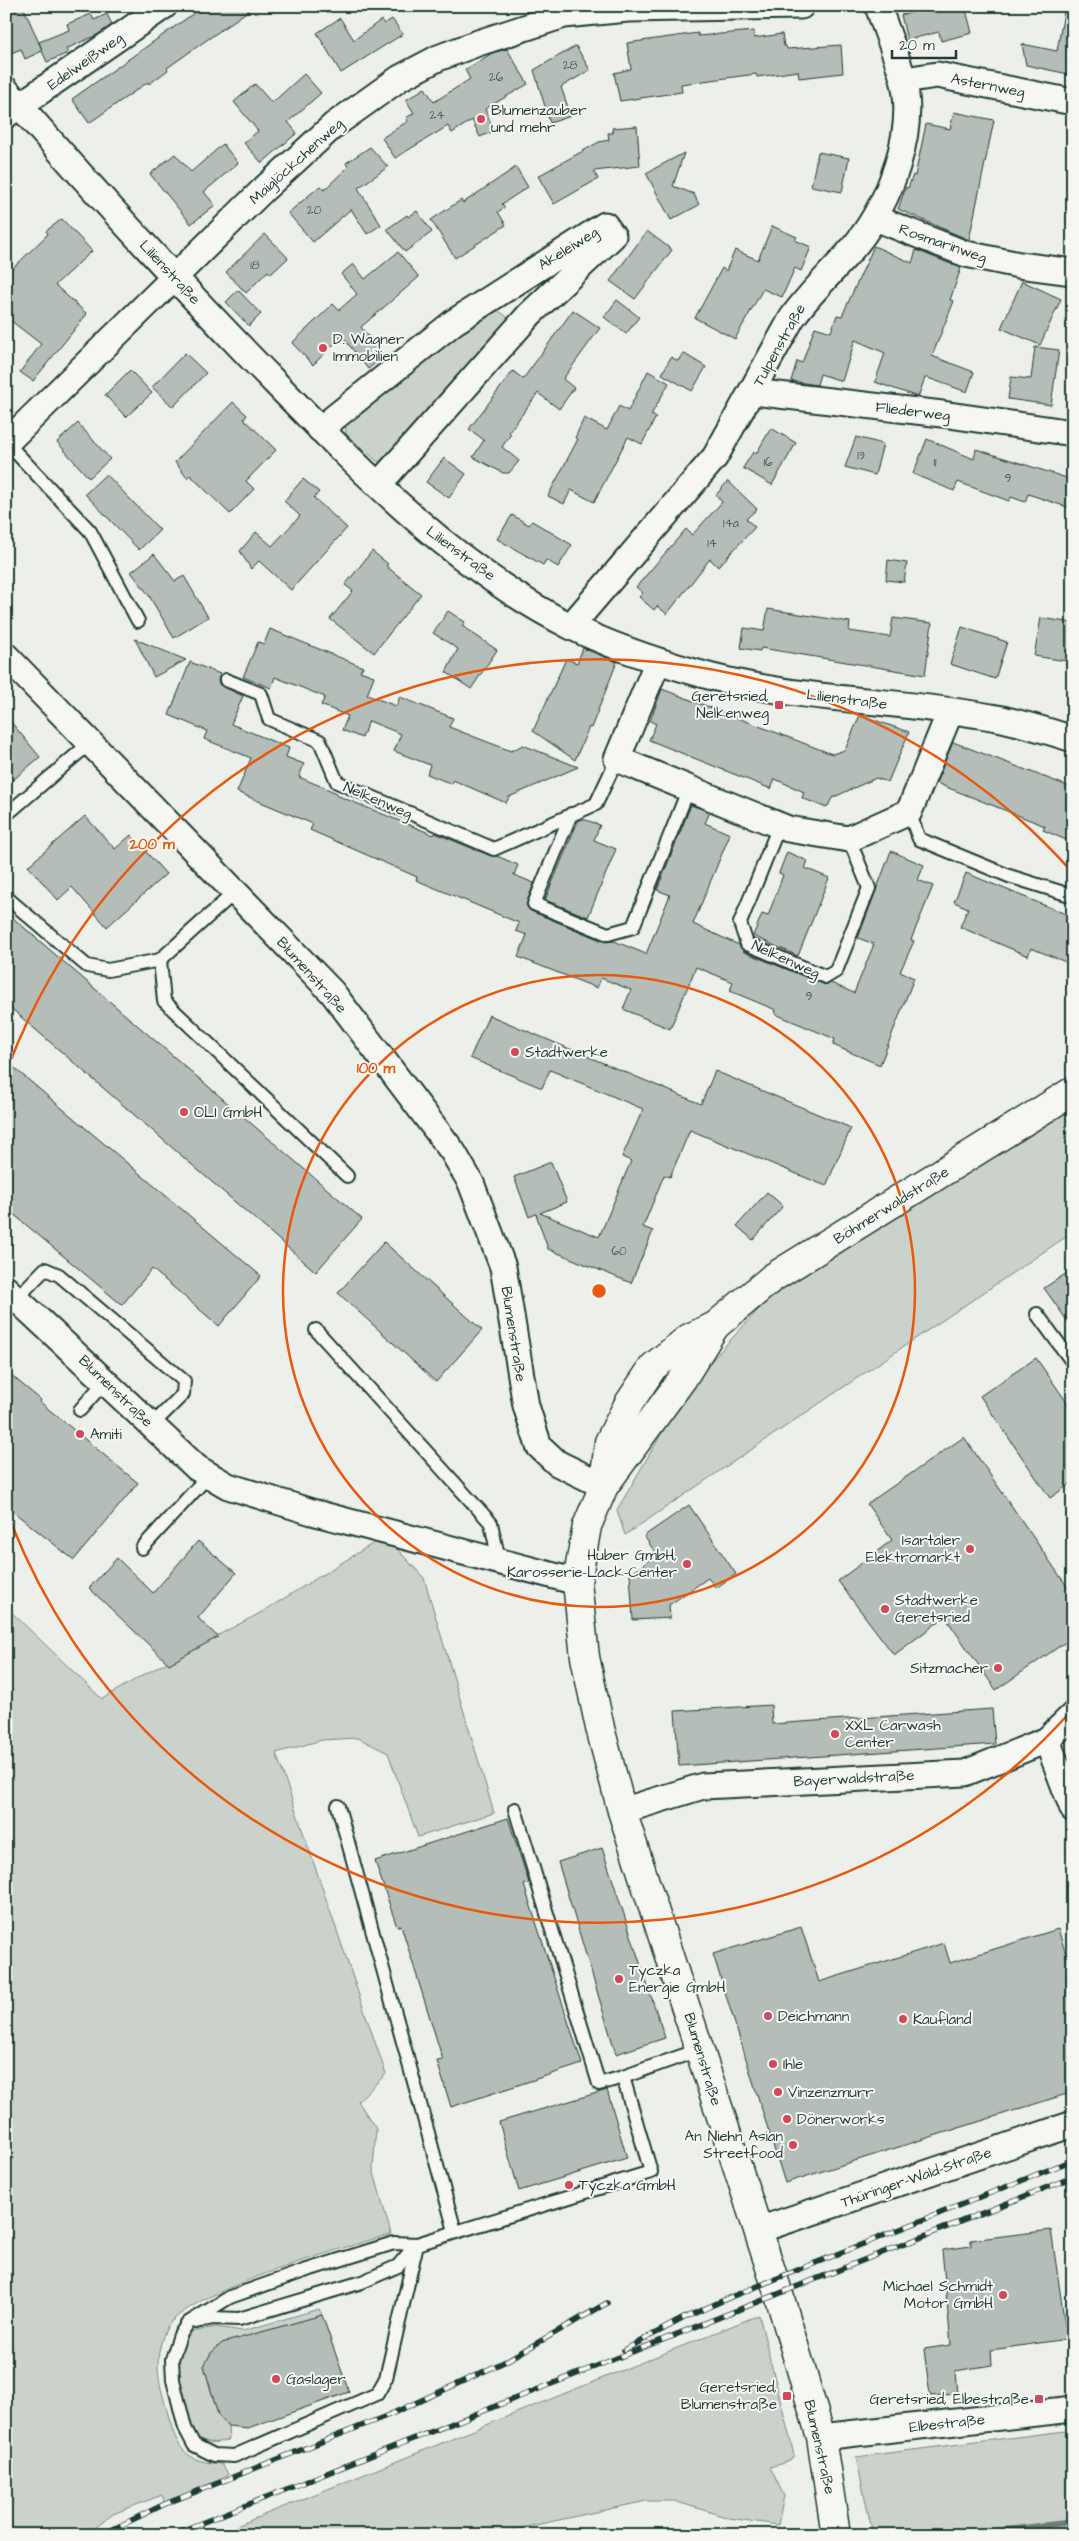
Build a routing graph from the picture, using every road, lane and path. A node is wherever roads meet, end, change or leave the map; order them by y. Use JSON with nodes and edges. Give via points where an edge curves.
{"nodes":[{"id":1,"x":164,"y":6,"type":"edge"},
{"id":2,"x":801,"y":6,"type":"edge"},
{"id":3,"x":878,"y":6,"type":"edge"},
{"id":4,"x":659,"y":7,"type":"edge"},
{"id":5,"x":904,"y":80,"type":"junction"},
{"id":6,"x":1073,"y":102,"type":"edge"},
{"id":7,"x":11,"y":104,"type":"edge"},
{"id":8,"x":875,"y":218,"type":"junction"},
{"id":9,"x":1073,"y":272,"type":"edge"},
{"id":10,"x":174,"y":279,"type":"junction"},
{"id":11,"x":753,"y":392,"type":"junction"},
{"id":12,"x":320,"y":429,"type":"junction"},
{"id":13,"x":1073,"y":433,"type":"edge"},
{"id":14,"x":7,"y":443,"type":"edge"},
{"id":15,"x":379,"y":484,"type":"junction"},
{"id":16,"x":138,"y":621,"type":"dead end"},
{"id":17,"x":571,"y":626,"type":"junction"},
{"id":18,"x":6,"y":656,"type":"edge"},
{"id":19,"x":658,"y":661,"type":"junction"},
{"id":20,"x":226,"y":680,"type":"dead end"},
{"id":21,"x":950,"y":712,"type":"junction"},
{"id":22,"x":1073,"y":740,"type":"edge"},
{"id":23,"x":90,"y":742,"type":"junction"},
{"id":24,"x":617,"y":759,"type":"junction"},
{"id":25,"x":689,"y":788,"type":"junction"},
{"id":26,"x":909,"y":812,"type":"junction"},
{"id":27,"x":571,"y":814,"type":"junction"},
{"id":28,"x":6,"y":815,"type":"edge"},
{"id":29,"x":779,"y":826,"type":"junction"},
{"id":30,"x":849,"y":839,"type":"junction"},
{"id":31,"x":235,"y":892,"type":"junction"},
{"id":32,"x":6,"y":896,"type":"edge"},
{"id":33,"x":1073,"y":896,"type":"edge"},
{"id":34,"x":160,"y":960,"type":"junction"},
{"id":35,"x":1073,"y":1091,"type":"edge"},
{"id":36,"x":347,"y":1176,"type":"dead end"},
{"id":37,"x":12,"y":1294,"type":"edge"},
{"id":38,"x":1037,"y":1314,"type":"dead end"},
{"id":39,"x":316,"y":1330,"type":"dead end"},
{"id":40,"x":1071,"y":1357,"type":"edge"},
{"id":41,"x":106,"y":1380,"type":"junction"},
{"id":42,"x":80,"y":1410,"type":"dead end"},
{"id":43,"x":152,"y":1425,"type":"junction"},
{"id":44,"x":209,"y":1475,"type":"junction"},
{"id":45,"x":604,"y":1486,"type":"junction"},
{"id":46,"x":142,"y":1548,"type":"dead end"},
{"id":47,"x":499,"y":1561,"type":"junction"},
{"id":48,"x":577,"y":1582,"type":"junction"},
{"id":49,"x":1073,"y":1714,"type":"edge"},
{"id":50,"x":1047,"y":1740,"type":"junction"},
{"id":51,"x":338,"y":1806,"type":"dead end"},
{"id":52,"x":515,"y":1808,"type":"dead end"},
{"id":53,"x":1073,"y":1809,"type":"edge"},
{"id":54,"x":622,"y":1811,"type":"junction"},
{"id":55,"x":701,"y":2050,"type":"junction"},
{"id":56,"x":623,"y":2077,"type":"junction"},
{"id":57,"x":1073,"y":2124,"type":"edge"},
{"id":58,"x":759,"y":2230,"type":"junction"},
{"id":59,"x":455,"y":2231,"type":"junction"},
{"id":60,"x":417,"y":2244,"type":"junction"},
{"id":61,"x":188,"y":2323,"type":"junction"},
{"id":62,"x":1073,"y":2410,"type":"edge"},
{"id":63,"x":821,"y":2437,"type":"junction"},
{"id":64,"x":836,"y":2535,"type":"edge"}],
"edges":[{"from":1,"to":7,"type":"street","name":"Edelweißweg"},
{"from":2,"to":4,"type":"street","name":"Maiglöckchenweg"},
{"from":3,"to":5,"type":"street","name":"Tulpenstraße"},
{"from":4,"to":10,"type":"street","name":"Maiglöckchenweg","via":[[564,15],[438,58],[400,78],[334,125]]},
{"from":5,"to":6,"type":"street","name":"Asternweg","via":[[936,75]]},
{"from":5,"to":8,"type":"street","name":"Tulpenstraße","via":[[906,110],[898,164]]},
{"from":7,"to":10,"type":"street","name":"Lilienstraße"},
{"from":8,"to":9,"type":"street","name":"Rosmarinweg","via":[[966,254]]},
{"from":8,"to":11,"type":"street","name":"Tulpenstraße","via":[[857,243],[806,298]]},
{"from":10,"to":12,"type":"street","name":"Lilienstraße"},
{"from":10,"to":14,"type":"street","name":"Maiglöckchenweg"},
{"from":11,"to":13,"type":"street","name":"Fliederweg"},
{"from":11,"to":17,"type":"street","name":"Tulpenstraße","via":[[710,463]]},
{"from":12,"to":15,"type":"street","name":"Lilienstraße"},
{"from":12,"to":15,"type":"street","name":"Akeleiweg","via":[[454,322],[604,225],[613,236],[530,314]]},
{"from":14,"to":16,"type":"lane","via":[[90,532]]},
{"from":15,"to":17,"type":"street","name":"Lilienstraße","via":[[420,523],[476,566]]},
{"from":17,"to":19,"type":"street","name":"Lilienstraße"},
{"from":18,"to":23,"type":"street","name":"Blumenstraße"},
{"from":19,"to":21,"type":"street","name":"Lilienstraße","via":[[735,683],[773,690]]},
{"from":19,"to":24,"type":"street","name":"Nelkenweg"},
{"from":20,"to":27,"type":"lane","name":"Nelkenweg","via":[[262,694],[269,719],[320,741],[337,782],[494,849]]},
{"from":21,"to":22,"type":"street","name":"Lilienstraße","via":[[998,718]]},
{"from":21,"to":26,"type":"street"},
{"from":23,"to":28,"type":"lane"},
{"from":23,"to":31,"type":"street","name":"Blumenstraße"},
{"from":24,"to":25,"type":"street"},
{"from":24,"to":27,"type":"lane","name":"Nelkenweg","via":[[596,804]]},
{"from":25,"to":27,"type":"lane","via":[[633,926],[608,934],[534,904]]},
{"from":25,"to":29,"type":"street"},
{"from":26,"to":30,"type":"street"},
{"from":26,"to":33,"type":"lane","via":[[919,839],[1009,876]]},
{"from":29,"to":30,"type":"street"},
{"from":29,"to":30,"type":"lane","name":"Nelkenweg","via":[[740,923],[747,944],[826,977],[836,971],[869,888]]},
{"from":31,"to":34,"type":"lane"},
{"from":31,"to":45,"type":"street","name":"Blumenstraße","via":[[332,992],[453,1152],[471,1183],[503,1267],[526,1406],[538,1446],[557,1463]]},
{"from":32,"to":34,"type":"lane","via":[[88,966],[108,970]]},
{"from":34,"to":36,"type":"lane","via":[[164,1002]]},
{"from":35,"to":45,"type":"street","name":"Böhmerwaldstraße","via":[[772,1278],[715,1326],[683,1378]]},
{"from":37,"to":41,"type":"street","name":"Blumenstraße"},
{"from":37,"to":43,"type":"lane","via":[[45,1270],[59,1276],[184,1381],[183,1394]]},
{"from":38,"to":40,"type":"lane"},
{"from":39,"to":47,"type":"lane","via":[[491,1523]]},
{"from":41,"to":42,"type":"lane"},
{"from":41,"to":43,"type":"street","name":"Blumenstraße"},
{"from":43,"to":44,"type":"street","name":"Blumenstraße","via":[[197,1468]]},
{"from":44,"to":46,"type":"lane"},
{"from":44,"to":47,"type":"street","name":"Blumenstraße","via":[[228,1486],[303,1509]]},
{"from":45,"to":48,"type":"street","name":"Blumenstraße","via":[[587,1526]]},
{"from":47,"to":48,"type":"street","name":"Blumenstraße"},
{"from":48,"to":54,"type":"street","name":"Blumenstraße","via":[[585,1656]]},
{"from":49,"to":50,"type":"street","name":"Bayerwaldstraße"},
{"from":50,"to":53,"type":"street"},
{"from":50,"to":54,"type":"street","name":"Bayerwaldstraße","via":[[965,1773],[703,1786]]},
{"from":51,"to":59,"type":"lane"},
{"from":52,"to":56,"type":"lane","via":[[599,2084]]},
{"from":54,"to":55,"type":"street","name":"Blumenstraße"},
{"from":55,"to":56,"type":"lane"},
{"from":55,"to":58,"type":"street","name":"Blumenstraße"},
{"from":56,"to":59,"type":"lane","via":[[652,2172]]},
{"from":57,"to":58,"type":"street","name":"Thüringer-Wald-Straße"},
{"from":58,"to":63,"type":"street","name":"Blumenstraße"},
{"from":59,"to":60,"type":"lane"},
{"from":60,"to":61,"type":"lane","via":[[394,2242],[304,2270],[230,2297]]},
{"from":60,"to":61,"type":"lane","via":[[398,2266],[362,2282],[240,2319],[213,2318]]},
{"from":60,"to":61,"type":"lane","via":[[386,2378],[378,2394],[234,2456],[214,2455],[194,2444],[185,2428],[173,2380],[172,2359],[180,2334]]},
{"from":62,"to":63,"type":"street","name":"Elbestraße"},
{"from":63,"to":64,"type":"street","name":"Blumenstraße"}]}
